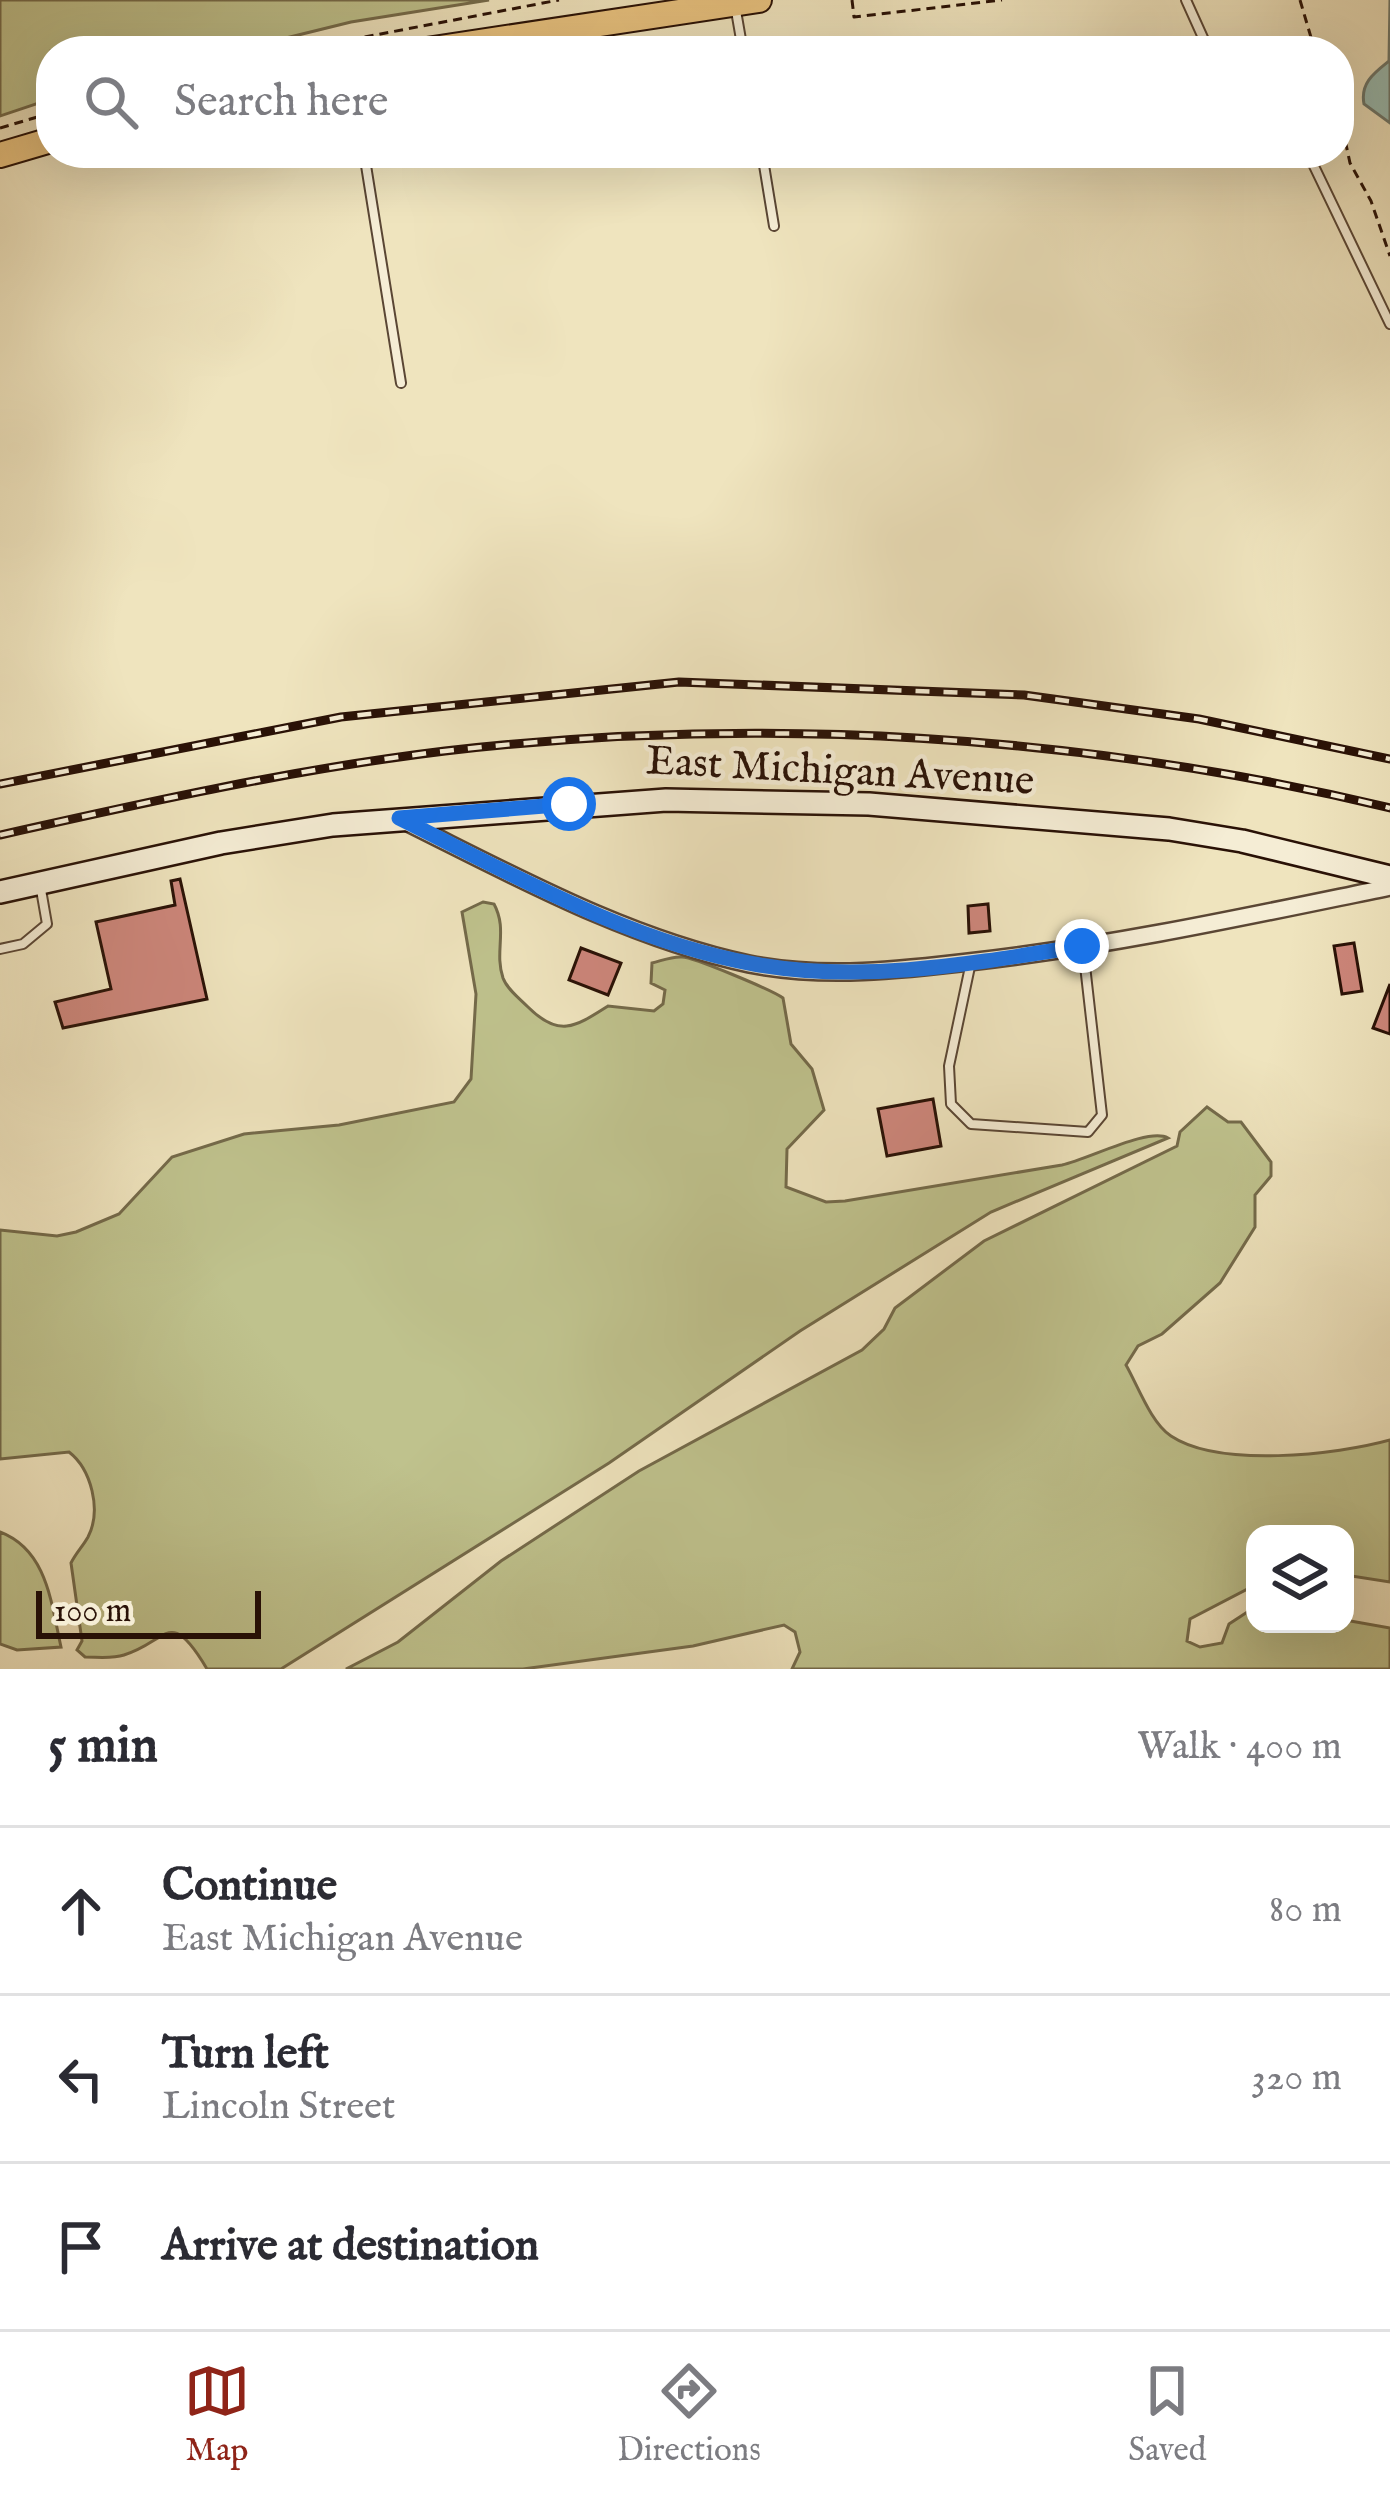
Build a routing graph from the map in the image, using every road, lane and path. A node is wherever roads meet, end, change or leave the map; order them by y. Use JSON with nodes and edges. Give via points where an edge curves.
{"nodes":[{"id":1,"x":559,"y":0,"type":"edge"},
{"id":2,"x":852,"y":0,"type":"edge"},
{"id":3,"x":1002,"y":0,"type":"edge"},
{"id":4,"x":1186,"y":0,"type":"edge"},
{"id":5,"x":1300,"y":0,"type":"edge"},
{"id":6,"x":747,"y":1,"type":"edge"},
{"id":7,"x":362,"y":36,"type":"edge"},
{"id":8,"x":517,"y":36,"type":"edge"},
{"id":9,"x":744,"y":36,"type":"edge"},
{"id":10,"x":1202,"y":36,"type":"edge"},
{"id":11,"x":1311,"y":36,"type":"edge"},
{"id":12,"x":36,"y":117,"type":"edge"},
{"id":13,"x":0,"y":128,"type":"edge"},
{"id":14,"x":36,"y":144,"type":"edge"},
{"id":15,"x":0,"y":155,"type":"edge"},
{"id":16,"x":366,"y":168,"type":"edge"},
{"id":17,"x":764,"y":168,"type":"edge"},
{"id":18,"x":1315,"y":168,"type":"edge"},
{"id":19,"x":1352,"y":168,"type":"edge"},
{"id":20,"x":774,"y":226,"type":"dead end"},
{"id":21,"x":1390,"y":256,"type":"edge"},
{"id":22,"x":1390,"y":324,"type":"edge"},
{"id":23,"x":401,"y":383,"type":"dead end"},
{"id":24,"x":399,"y":818,"type":"junction"},
{"id":25,"x":1390,"y":877,"type":"edge"},
{"id":26,"x":40,"y":883,"type":"junction"},
{"id":27,"x":1390,"y":887,"type":"edge"},
{"id":28,"x":0,"y":892,"type":"edge"},
{"id":29,"x":1082,"y":946,"type":"junction"},
{"id":30,"x":0,"y":949,"type":"edge"},
{"id":31,"x":971,"y":962,"type":"junction"}],
"edges":[{"from":1,"to":7,"type":"path"},
{"from":2,"to":3,"type":"path","via":[[854,17]]},
{"from":4,"to":10,"type":"lane"},
{"from":5,"to":11,"type":"path"},
{"from":6,"to":8,"type":"main road"},
{"from":6,"to":9,"type":"lane"},
{"from":12,"to":13,"type":"path"},
{"from":14,"to":15,"type":"main road"},
{"from":16,"to":23,"type":"lane"},
{"from":17,"to":20,"type":"lane"},
{"from":18,"to":22,"type":"lane"},
{"from":19,"to":21,"type":"path"},
{"from":24,"to":25,"type":"street","name":"East Michigan Avenue","via":[[647,800],[869,803],[1169,830]]},
{"from":24,"to":26,"type":"street","name":"East Michigan Avenue","via":[[221,843]]},
{"from":24,"to":31,"type":"street","via":[[571,904],[750,964],[890,971]]},
{"from":26,"to":28,"type":"street","name":"East Michigan Avenue"},
{"from":26,"to":30,"type":"lane","via":[[46,924],[23,944]]},
{"from":27,"to":29,"type":"street"},
{"from":29,"to":31,"type":"street"},
{"from":29,"to":31,"type":"lane","via":[[1102,1115],[1088,1132],[971,1124],[950,1104],[949,1066]]}]}
